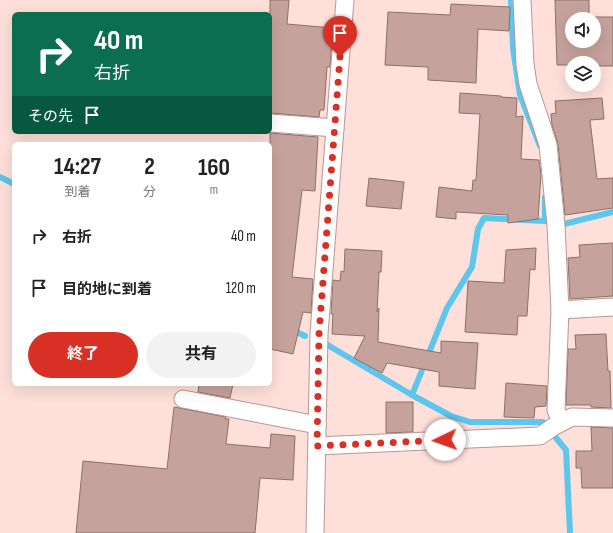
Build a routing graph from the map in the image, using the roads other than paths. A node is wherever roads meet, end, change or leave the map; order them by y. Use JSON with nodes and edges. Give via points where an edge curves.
{"nodes":[{"id":1,"x":345,"y":0,"type":"edge"},
{"id":2,"x":522,"y":0,"type":"edge"},
{"id":3,"x":272,"y":124,"type":"edge"},
{"id":4,"x":335,"y":128,"type":"junction"},
{"id":5,"x":613,"y":307,"type":"edge"},
{"id":6,"x":560,"y":310,"type":"junction"},
{"id":7,"x":183,"y":399,"type":"dead end"},
{"id":8,"x":613,"y":418,"type":"edge"},
{"id":9,"x":556,"y":423,"type":"junction"},
{"id":10,"x":318,"y":425,"type":"junction"},
{"id":11,"x":317,"y":446,"type":"junction"},
{"id":12,"x":315,"y":533,"type":"edge"}],
"edges":[{"from":1,"to":4,"type":"street"},
{"from":2,"to":6,"type":"street","via":[[528,84],[548,145],[556,223]]},
{"from":3,"to":4,"type":"street"},
{"from":4,"to":10,"type":"street","via":[[319,334]]},
{"from":5,"to":6,"type":"street"},
{"from":6,"to":9,"type":"street"},
{"from":7,"to":10,"type":"street"},
{"from":8,"to":9,"type":"street","via":[[572,417]]},
{"from":9,"to":11,"type":"street","via":[[540,436]]},
{"from":10,"to":11,"type":"street"},
{"from":11,"to":12,"type":"street"}]}
